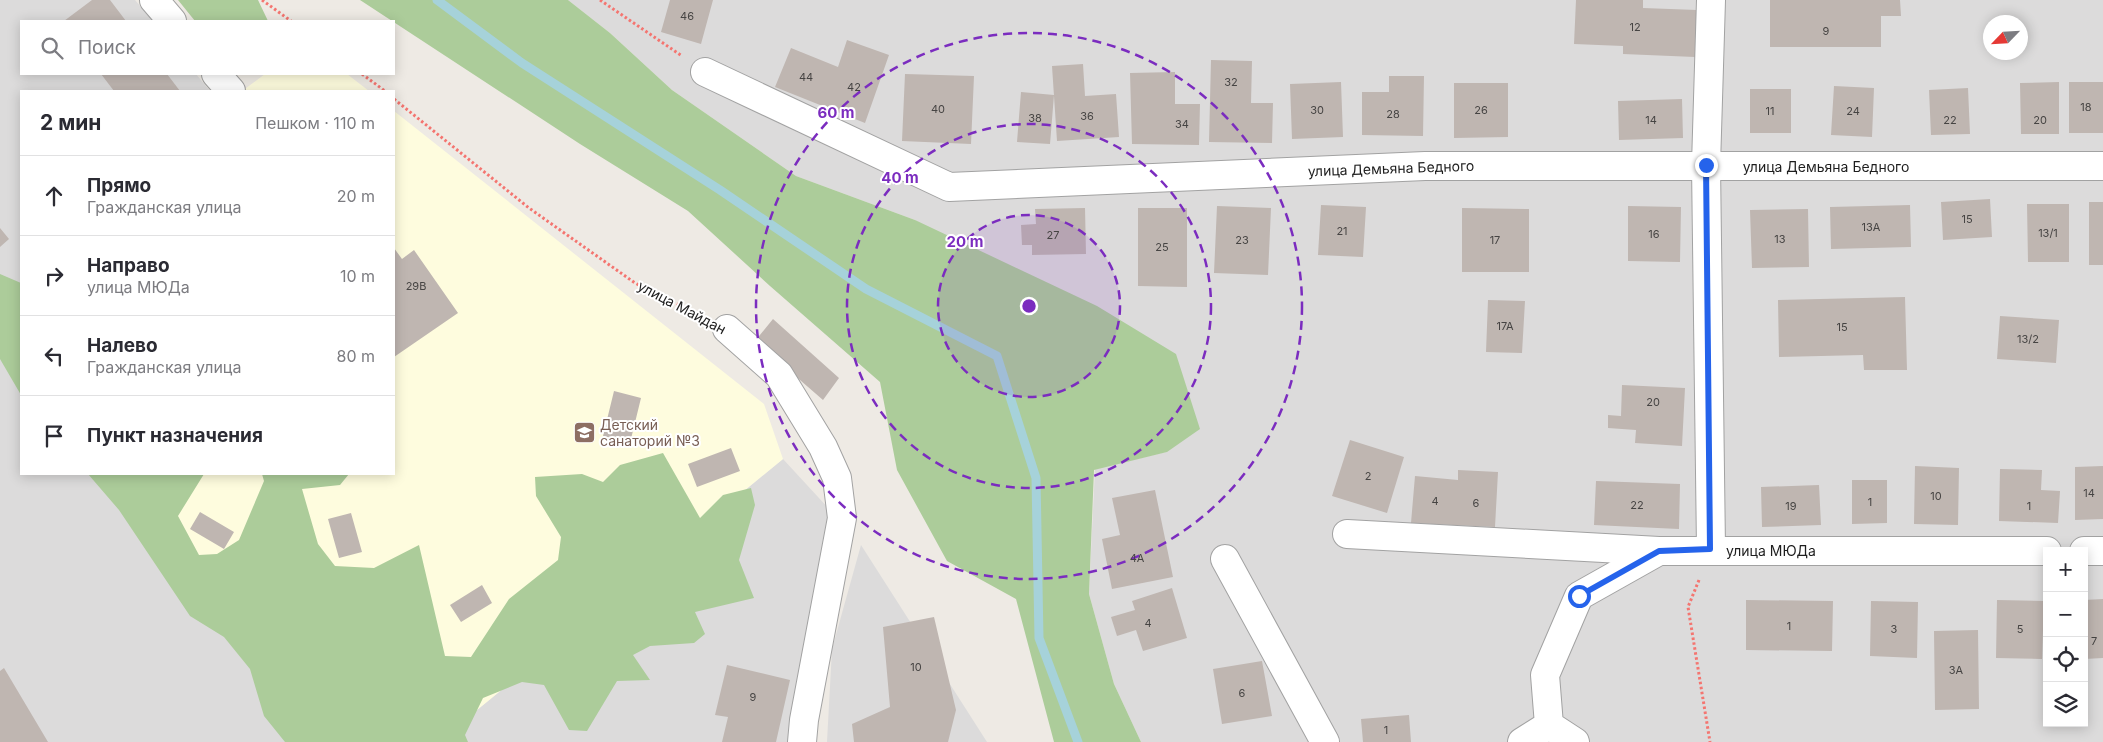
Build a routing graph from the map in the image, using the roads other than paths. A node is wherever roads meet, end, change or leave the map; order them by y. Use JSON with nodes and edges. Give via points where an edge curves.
{"nodes":[{"id":1,"x":154,"y":0,"type":"edge"},
{"id":2,"x":1711,"y":0,"type":"edge"},
{"id":3,"x":171,"y":20,"type":"edge"},
{"id":4,"x":705,"y":72,"type":"road end"},
{"id":5,"x":217,"y":75,"type":"edge"},
{"id":6,"x":230,"y":90,"type":"edge"},
{"id":7,"x":1706,"y":165,"type":"junction"},
{"id":8,"x":2103,"y":166,"type":"edge"},
{"id":9,"x":727,"y":329,"type":"road end"},
{"id":10,"x":1347,"y":534,"type":"dead end"},
{"id":11,"x":1710,"y":549,"type":"junction"},
{"id":12,"x":1659,"y":551,"type":"junction"},
{"id":13,"x":2043,"y":551,"type":"edge"},
{"id":14,"x":2088,"y":551,"type":"edge"},
{"id":15,"x":2103,"y":551,"type":"edge"},
{"id":16,"x":1225,"y":558,"type":"dead end"},
{"id":17,"x":1549,"y":726,"type":"junction"},
{"id":18,"x":802,"y":742,"type":"edge"},
{"id":19,"x":1325,"y":742,"type":"edge"},
{"id":20,"x":1522,"y":742,"type":"edge"},
{"id":21,"x":1575,"y":742,"type":"edge"}],
"edges":[{"from":1,"to":3,"type":"street"},
{"from":2,"to":7,"type":"street"},
{"from":4,"to":7,"type":"street","name":"улица Демьяна Бедного","via":[[949,187],[1425,166]]},
{"from":5,"to":6,"type":"street"},
{"from":7,"to":8,"type":"street","name":"улица Демьяна Бедного"},
{"from":7,"to":11,"type":"street"},
{"from":9,"to":18,"type":"street","name":"улица Майдан","via":[[779,375],[823,447],[837,478],[842,518],[805,710]]},
{"from":10,"to":12,"type":"street","name":"улица МЮДа"},
{"from":11,"to":12,"type":"street","name":"улица МЮДа"},
{"from":11,"to":13,"type":"street","name":"улица МЮДа"},
{"from":12,"to":17,"type":"street","via":[[1579,596],[1544,675]]},
{"from":14,"to":15,"type":"street"},
{"from":16,"to":19,"type":"street"},
{"from":17,"to":20,"type":"street"},
{"from":17,"to":21,"type":"street"}]}
